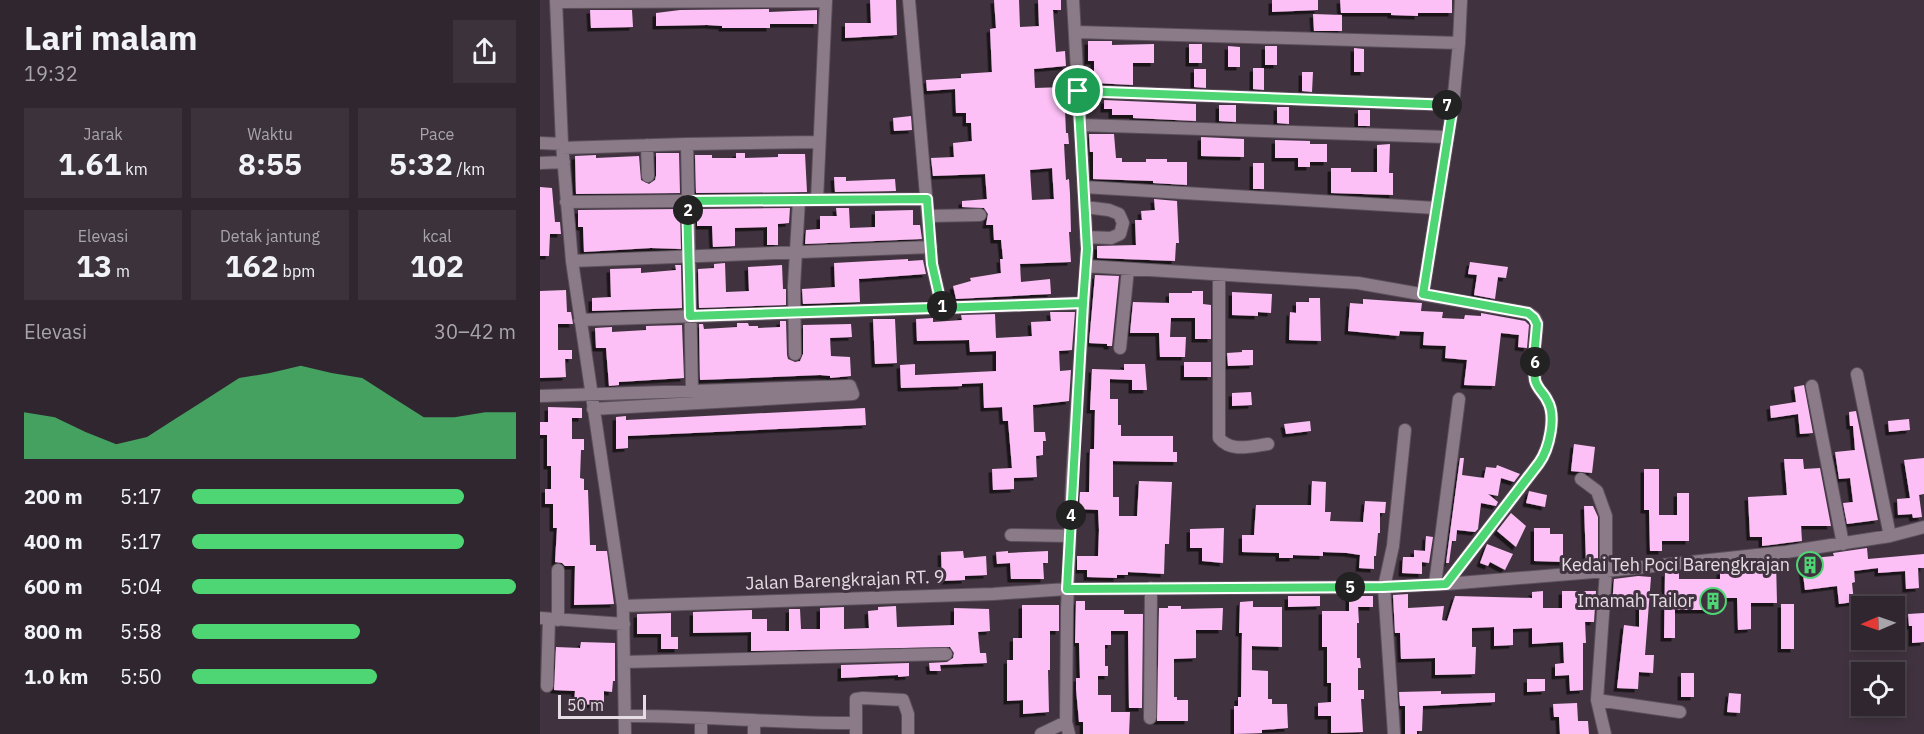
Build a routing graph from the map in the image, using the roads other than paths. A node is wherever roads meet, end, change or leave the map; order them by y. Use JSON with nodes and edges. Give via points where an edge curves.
{"nodes":[{"id":1,"x":826,"y":0,"type":"edge"},
{"id":2,"x":909,"y":0,"type":"edge"},
{"id":3,"x":1073,"y":0,"type":"edge"},
{"id":4,"x":1461,"y":0,"type":"edge"},
{"id":5,"x":556,"y":1,"type":"edge"},
{"id":6,"x":1075,"y":32,"type":"junction"},
{"id":7,"x":1459,"y":43,"type":"junction"},
{"id":8,"x":1078,"y":91,"type":"junction"},
{"id":9,"x":1453,"y":105,"type":"junction"},
{"id":10,"x":1080,"y":125,"type":"junction"},
{"id":11,"x":1447,"y":137,"type":"junction"},
{"id":12,"x":819,"y":142,"type":"junction"},
{"id":13,"x":540,"y":143,"type":"edge"},
{"id":14,"x":687,"y":144,"type":"junction"},
{"id":15,"x":646,"y":145,"type":"junction"},
{"id":16,"x":562,"y":146,"type":"junction"},
{"id":17,"x":564,"y":162,"type":"junction"},
{"id":18,"x":540,"y":163,"type":"edge"},
{"id":19,"x":648,"y":176,"type":"dead end"},
{"id":20,"x":1084,"y":187,"type":"junction"},
{"id":21,"x":927,"y":199,"type":"junction"},
{"id":22,"x":799,"y":200,"type":"junction"},
{"id":23,"x":817,"y":200,"type":"junction"},
{"id":24,"x":687,"y":201,"type":"junction"},
{"id":25,"x":566,"y":202,"type":"junction"},
{"id":26,"x":1085,"y":207,"type":"junction"},
{"id":27,"x":1436,"y":208,"type":"junction"},
{"id":28,"x":980,"y":215,"type":"dead end"},
{"id":29,"x":928,"y":216,"type":"junction"},
{"id":30,"x":1086,"y":237,"type":"junction"},
{"id":31,"x":931,"y":248,"type":"junction"},
{"id":32,"x":796,"y":252,"type":"junction"},
{"id":33,"x":688,"y":256,"type":"junction"},
{"id":34,"x":572,"y":261,"type":"junction"},
{"id":35,"x":1086,"y":266,"type":"junction"},
{"id":36,"x":1128,"y":269,"type":"junction"},
{"id":37,"x":1220,"y":275,"type":"junction"},
{"id":38,"x":1423,"y":294,"type":"junction"},
{"id":39,"x":1083,"y":303,"type":"junction"},
{"id":40,"x":942,"y":308,"type":"junction"},
{"id":41,"x":794,"y":313,"type":"junction"},
{"id":42,"x":690,"y":316,"type":"junction"},
{"id":43,"x":580,"y":320,"type":"junction"},
{"id":44,"x":1120,"y":348,"type":"dead end"},
{"id":45,"x":795,"y":354,"type":"dead end"},
{"id":46,"x":1857,"y":374,"type":"dead end"},
{"id":47,"x":1812,"y":386,"type":"dead end"},
{"id":48,"x":692,"y":390,"type":"junction"},
{"id":49,"x":591,"y":393,"type":"junction"},
{"id":50,"x":725,"y":395,"type":"junction"},
{"id":51,"x":540,"y":396,"type":"edge"},
{"id":52,"x":1459,"y":399,"type":"dead end"},
{"id":53,"x":593,"y":409,"type":"junction"},
{"id":54,"x":1405,"y":430,"type":"dead end"},
{"id":55,"x":1268,"y":444,"type":"dead end"},
{"id":56,"x":1581,"y":479,"type":"dead end"},
{"id":57,"x":1924,"y":526,"type":"edge"},
{"id":58,"x":1011,"y":535,"type":"dead end"},
{"id":59,"x":1070,"y":536,"type":"junction"},
{"id":60,"x":1890,"y":536,"type":"junction"},
{"id":61,"x":1843,"y":544,"type":"junction"},
{"id":62,"x":558,"y":570,"type":"dead end"},
{"id":63,"x":1606,"y":571,"type":"junction"},
{"id":64,"x":1441,"y":584,"type":"junction"},
{"id":65,"x":1383,"y":587,"type":"junction"},
{"id":66,"x":1151,"y":588,"type":"junction"},
{"id":67,"x":1067,"y":589,"type":"junction"},
{"id":68,"x":623,"y":606,"type":"junction"},
{"id":69,"x":549,"y":619,"type":"edge"},
{"id":70,"x":624,"y":624,"type":"junction"},
{"id":71,"x":946,"y":654,"type":"dead end"},
{"id":72,"x":624,"y":662,"type":"junction"},
{"id":73,"x":547,"y":686,"type":"dead end"},
{"id":74,"x":1597,"y":700,"type":"junction"},
{"id":75,"x":1680,"y":712,"type":"dead end"},
{"id":76,"x":625,"y":716,"type":"junction"},
{"id":77,"x":701,"y":718,"type":"junction"},
{"id":78,"x":1150,"y":718,"type":"dead end"},
{"id":79,"x":754,"y":720,"type":"junction"},
{"id":80,"x":856,"y":728,"type":"edge"},
{"id":81,"x":1067,"y":728,"type":"edge"},
{"id":82,"x":807,"y":729,"type":"edge"},
{"id":83,"x":625,"y":734,"type":"edge"},
{"id":84,"x":701,"y":734,"type":"edge"},
{"id":85,"x":754,"y":734,"type":"edge"},
{"id":86,"x":908,"y":734,"type":"edge"},
{"id":87,"x":1041,"y":734,"type":"edge"},
{"id":88,"x":1394,"y":734,"type":"edge"},
{"id":89,"x":1605,"y":734,"type":"edge"}],
"edges":[{"from":1,"to":5,"type":"street"},
{"from":1,"to":12,"type":"street"},
{"from":2,"to":21,"type":"street"},
{"from":3,"to":6,"type":"street"},
{"from":4,"to":7,"type":"street"},
{"from":5,"to":16,"type":"street"},
{"from":6,"to":7,"type":"street"},
{"from":6,"to":8,"type":"street"},
{"from":7,"to":9,"type":"street"},
{"from":8,"to":9,"type":"street"},
{"from":8,"to":10,"type":"street"},
{"from":9,"to":11,"type":"street"},
{"from":10,"to":11,"type":"street"},
{"from":10,"to":20,"type":"street"},
{"from":11,"to":27,"type":"street"},
{"from":12,"to":14,"type":"street"},
{"from":12,"to":23,"type":"street"},
{"from":13,"to":16,"type":"street"},
{"from":14,"to":15,"type":"street"},
{"from":14,"to":24,"type":"street"},
{"from":15,"to":16,"type":"street"},
{"from":15,"to":19,"type":"street"},
{"from":16,"to":17,"type":"street"},
{"from":17,"to":18,"type":"street"},
{"from":17,"to":25,"type":"street"},
{"from":20,"to":26,"type":"street"},
{"from":20,"to":27,"type":"street"},
{"from":21,"to":23,"type":"street"},
{"from":21,"to":29,"type":"street"},
{"from":22,"to":23,"type":"street"},
{"from":22,"to":24,"type":"street"},
{"from":22,"to":32,"type":"street"},
{"from":24,"to":25,"type":"street"},
{"from":24,"to":33,"type":"street"},
{"from":25,"to":34,"type":"street"},
{"from":26,"to":30,"type":"street"},
{"from":26,"to":30,"type":"street","via":[[1119,214],[1123,223],[1120,234],[1111,238]]},
{"from":27,"to":38,"type":"street"},
{"from":28,"to":29,"type":"street"},
{"from":29,"to":31,"type":"street"},
{"from":30,"to":35,"type":"street"},
{"from":31,"to":32,"type":"street"},
{"from":31,"to":40,"type":"street"},
{"from":32,"to":33,"type":"street"},
{"from":32,"to":41,"type":"street"},
{"from":33,"to":34,"type":"street"},
{"from":33,"to":42,"type":"street"},
{"from":34,"to":43,"type":"street"},
{"from":35,"to":36,"type":"street"},
{"from":35,"to":39,"type":"street"},
{"from":36,"to":37,"type":"street"},
{"from":36,"to":44,"type":"street"},
{"from":37,"to":38,"type":"street","via":[[1358,283]]},
{"from":37,"to":55,"type":"street","via":[[1220,438],[1225,445],[1235,448]]},
{"from":38,"to":64,"type":"street","via":[[1528,313],[1534,318],[1535,381],[1550,407],[1550,437],[1544,456]]},
{"from":39,"to":40,"type":"street"},
{"from":39,"to":59,"type":"street"},
{"from":40,"to":41,"type":"street"},
{"from":41,"to":42,"type":"street"},
{"from":41,"to":45,"type":"street"},
{"from":42,"to":43,"type":"street"},
{"from":42,"to":48,"type":"street"},
{"from":43,"to":49,"type":"street"},
{"from":46,"to":60,"type":"street"},
{"from":47,"to":61,"type":"street"},
{"from":48,"to":49,"type":"street"},
{"from":48,"to":50,"type":"street"},
{"from":49,"to":51,"type":"street"},
{"from":49,"to":53,"type":"street"},
{"from":50,"to":50,"type":"street","via":[[850,386],[853,394]]},
{"from":50,"to":53,"type":"street"},
{"from":52,"to":64,"type":"street"},
{"from":53,"to":68,"type":"street"},
{"from":54,"to":65,"type":"street","via":[[1393,546]]},
{"from":56,"to":63,"type":"street","via":[[1597,491],[1605,509]]},
{"from":57,"to":60,"type":"street","name":"Jalan Barengkrajan RT. 9"},
{"from":58,"to":59,"type":"street"},
{"from":59,"to":67,"type":"street"},
{"from":60,"to":61,"type":"street","name":"Jalan Barengkrajan RT. 9"},
{"from":61,"to":63,"type":"street","name":"Jalan Barengkrajan RT. 9"},
{"from":62,"to":69,"type":"street"},
{"from":63,"to":64,"type":"street","name":"Jalan Barengkrajan RT. 9"},
{"from":63,"to":74,"type":"street"},
{"from":64,"to":65,"type":"street","name":"Jalan Barengkrajan RT. 9"},
{"from":65,"to":66,"type":"street","name":"Jalan Barengkrajan RT. 9"},
{"from":65,"to":88,"type":"street"},
{"from":66,"to":67,"type":"street","name":"Jalan Barengkrajan RT. 9"},
{"from":66,"to":78,"type":"street"},
{"from":67,"to":68,"type":"street","name":"Jalan Barengkrajan RT. 9"},
{"from":67,"to":81,"type":"street"},
{"from":68,"to":70,"type":"street"},
{"from":69,"to":70,"type":"street"},
{"from":69,"to":73,"type":"street"},
{"from":70,"to":72,"type":"street"},
{"from":71,"to":72,"type":"street"},
{"from":72,"to":76,"type":"street"},
{"from":74,"to":75,"type":"street"},
{"from":74,"to":89,"type":"street"},
{"from":76,"to":77,"type":"street"},
{"from":76,"to":83,"type":"street"},
{"from":77,"to":79,"type":"street"},
{"from":77,"to":84,"type":"street"},
{"from":79,"to":82,"type":"street"},
{"from":79,"to":85,"type":"street"},
{"from":80,"to":82,"type":"street"},
{"from":80,"to":86,"type":"street","via":[[856,699],[903,700]]},
{"from":81,"to":87,"type":"street"}]}
